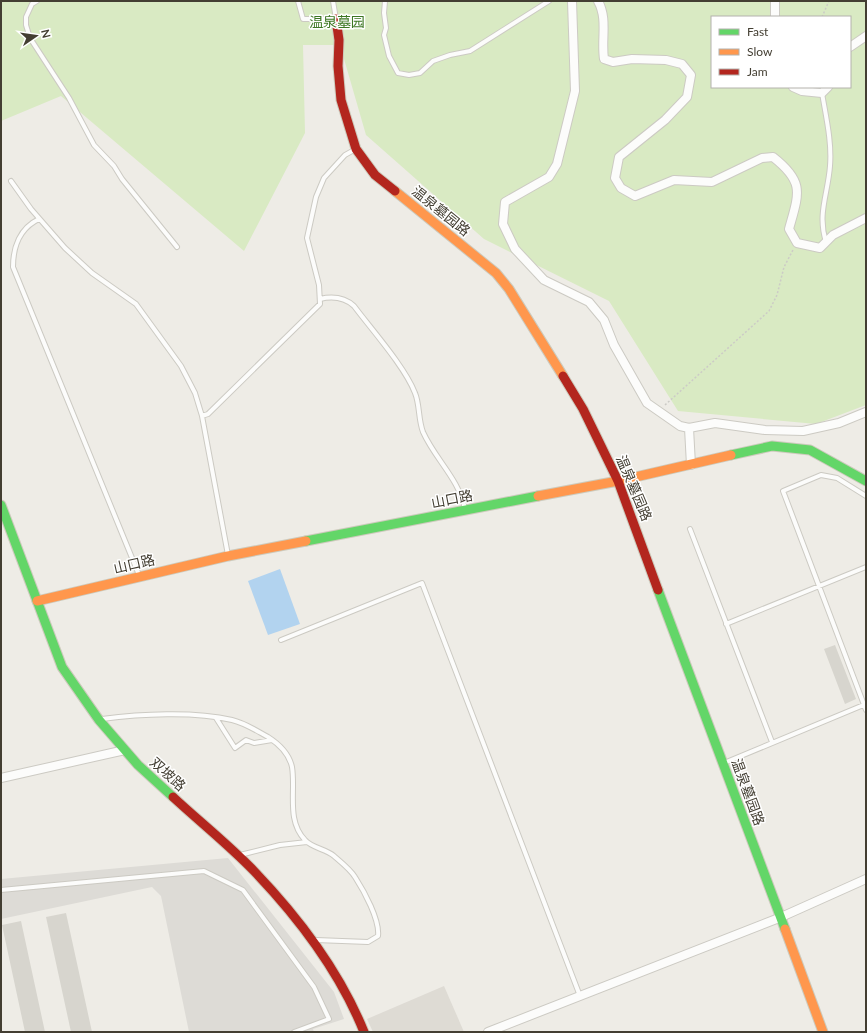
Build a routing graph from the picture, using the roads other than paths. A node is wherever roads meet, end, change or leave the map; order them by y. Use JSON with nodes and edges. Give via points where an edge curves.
{"nodes":[{"id":1,"x":37,"y":1,"type":"edge"},
{"id":2,"x":298,"y":1,"type":"edge"},
{"id":3,"x":333,"y":1,"type":"edge"},
{"id":4,"x":385,"y":1,"type":"edge"},
{"id":5,"x":549,"y":1,"type":"edge"},
{"id":6,"x":572,"y":1,"type":"edge"},
{"id":7,"x":598,"y":1,"type":"edge"},
{"id":8,"x":775,"y":1,"type":"edge"},
{"id":9,"x":775,"y":16,"type":"edge"},
{"id":10,"x":336,"y":18,"type":"junction"},
{"id":11,"x":866,"y":36,"type":"edge"},
{"id":12,"x":851,"y":46,"type":"edge"},
{"id":13,"x":795,"y":88,"type":"edge"},
{"id":14,"x":825,"y":90,"type":"edge"},
{"id":15,"x":356,"y":149,"type":"junction"},
{"id":16,"x":11,"y":181,"type":"dead end"},
{"id":17,"x":866,"y":218,"type":"edge"},
{"id":18,"x":39,"y":219,"type":"junction"},
{"id":19,"x":826,"y":242,"type":"junction"},
{"id":20,"x":177,"y":247,"type":"dead end"},
{"id":21,"x":320,"y":299,"type":"junction"},
{"id":22,"x":866,"y":412,"type":"edge"},
{"id":23,"x":202,"y":416,"type":"junction"},
{"id":24,"x":689,"y":428,"type":"junction"},
{"id":25,"x":691,"y":465,"type":"junction"},
{"id":26,"x":618,"y":481,"type":"junction"},
{"id":27,"x":866,"y":481,"type":"edge"},
{"id":28,"x":866,"y":496,"type":"edge"},
{"id":29,"x":1,"y":504,"type":"edge"},
{"id":30,"x":465,"y":510,"type":"junction"},
{"id":31,"x":690,"y":530,"type":"dead end"},
{"id":32,"x":228,"y":556,"type":"junction"},
{"id":33,"x":866,"y":567,"type":"edge"},
{"id":34,"x":140,"y":577,"type":"junction"},
{"id":35,"x":818,"y":586,"type":"junction"},
{"id":36,"x":37,"y":601,"type":"junction"},
{"id":37,"x":726,"y":624,"type":"junction"},
{"id":38,"x":281,"y":640,"type":"dead end"},
{"id":39,"x":865,"y":704,"type":"edge"},
{"id":40,"x":866,"y":710,"type":"edge"},
{"id":41,"x":216,"y":718,"type":"junction"},
{"id":42,"x":99,"y":720,"type":"junction"},
{"id":43,"x":272,"y":740,"type":"junction"},
{"id":44,"x":772,"y":742,"type":"junction"},
{"id":45,"x":125,"y":750,"type":"junction"},
{"id":46,"x":723,"y":764,"type":"junction"},
{"id":47,"x":1,"y":778,"type":"edge"},
{"id":48,"x":307,"y":842,"type":"junction"},
{"id":49,"x":237,"y":856,"type":"junction"},
{"id":50,"x":866,"y":879,"type":"edge"},
{"id":51,"x":1,"y":890,"type":"edge"},
{"id":52,"x":779,"y":918,"type":"junction"},
{"id":53,"x":313,"y":940,"type":"junction"},
{"id":54,"x":580,"y":996,"type":"junction"},
{"id":55,"x":294,"y":1032,"type":"edge"},
{"id":56,"x":364,"y":1032,"type":"edge"},
{"id":57,"x":488,"y":1032,"type":"edge"},
{"id":58,"x":823,"y":1032,"type":"edge"}],
"edges":[{"from":1,"to":20,"type":"lane","via":[[32,4],[26,16],[30,38],[69,98],[94,145],[114,166]]},
{"from":2,"to":10,"type":"lane","via":[[303,19]]},
{"from":3,"to":10,"type":"lane"},
{"from":4,"to":5,"type":"lane","via":[[384,35],[390,56],[398,73],[409,75],[420,72],[433,61],[470,51]]},
{"from":6,"to":24,"type":"street","via":[[575,91],[559,157],[549,177],[505,202],[503,224],[515,249],[544,280],[589,302],[604,320],[614,345],[647,403],[680,426]]},
{"from":7,"to":19,"type":"street","via":[[604,18],[604,59],[613,62],[632,59],[666,60],[682,64],[691,75],[687,97],[665,120],[619,157],[615,178],[621,188],[635,196],[674,180],[712,182],[762,158],[773,157],[786,166],[796,180],[797,200],[790,229],[797,244],[820,248]]},
{"from":8,"to":9,"type":"street"},
{"from":10,"to":15,"type":"street","name":"温泉墓园路","via":[[341,100]]},
{"from":11,"to":12,"type":"street"},
{"from":13,"to":14,"type":"street","via":[[802,91]]},
{"from":14,"to":19,"type":"lane","via":[[830,167],[821,228]]},
{"from":15,"to":21,"type":"lane","via":[[345,155],[324,178],[316,198],[307,238]]},
{"from":15,"to":26,"type":"street","name":"温泉墓园路","via":[[375,175],[496,273],[509,289],[583,409]]},
{"from":16,"to":18,"type":"lane"},
{"from":17,"to":19,"type":"street","via":[[833,234]]},
{"from":18,"to":23,"type":"lane","via":[[81,263],[136,304],[181,366],[195,393]]},
{"from":18,"to":34,"type":"lane","via":[[21,234],[13,254],[13,267]]},
{"from":21,"to":23,"type":"lane","via":[[320,304],[313,311],[208,414]]},
{"from":21,"to":30,"type":"lane","via":[[329,297],[346,300],[354,306],[408,378],[416,394],[419,421],[424,433],[450,473],[462,496]]},
{"from":22,"to":24,"type":"street","via":[[839,423],[803,431],[765,430],[715,423]]},
{"from":23,"to":32,"type":"lane"},
{"from":24,"to":25,"type":"street"},
{"from":25,"to":26,"type":"street","name":"山口路"},
{"from":25,"to":27,"type":"street","name":"山口路","via":[[772,446],[810,450]]},
{"from":26,"to":30,"type":"street","name":"山口路"},
{"from":26,"to":46,"type":"street","name":"温泉墓园路"},
{"from":28,"to":35,"type":"lane","via":[[837,478],[821,475],[782,491]]},
{"from":29,"to":36,"type":"street","name":"双坡路"},
{"from":30,"to":32,"type":"street","name":"山口路"},
{"from":31,"to":37,"type":"lane"},
{"from":32,"to":34,"type":"street","name":"山口路"},
{"from":33,"to":35,"type":"lane"},
{"from":34,"to":36,"type":"street","name":"山口路"},
{"from":35,"to":37,"type":"lane"},
{"from":35,"to":39,"type":"lane"},
{"from":36,"to":42,"type":"street","name":"双坡路","via":[[62,666]]},
{"from":37,"to":44,"type":"lane"},
{"from":38,"to":54,"type":"lane","via":[[422,584]]},
{"from":39,"to":40,"type":"lane"},
{"from":39,"to":44,"type":"lane"},
{"from":41,"to":42,"type":"lane","via":[[170,715],[127,716]]},
{"from":41,"to":43,"type":"lane","via":[[233,720],[253,728]]},
{"from":41,"to":43,"type":"lane","via":[[235,748],[246,740],[254,743]]},
{"from":42,"to":45,"type":"street","name":"双坡路"},
{"from":43,"to":48,"type":"lane","via":[[288,755],[292,766],[292,804],[300,834]]},
{"from":44,"to":46,"type":"lane"},
{"from":45,"to":47,"type":"street"},
{"from":45,"to":49,"type":"street","name":"双坡路"},
{"from":46,"to":52,"type":"street","name":"温泉墓园路"},
{"from":48,"to":49,"type":"lane","via":[[280,845]]},
{"from":48,"to":53,"type":"lane","via":[[333,855],[355,876],[379,929],[378,936],[368,942]]},
{"from":49,"to":53,"type":"street","name":"双坡路","via":[[254,871]]},
{"from":50,"to":52,"type":"street"},
{"from":51,"to":55,"type":"lane","via":[[204,872],[243,890],[314,987],[329,1019]]},
{"from":52,"to":54,"type":"street"},
{"from":52,"to":58,"type":"street","name":"温泉墓园路"},
{"from":53,"to":56,"type":"street","name":"双坡路","via":[[356,1009]]},
{"from":54,"to":57,"type":"street"}]}
